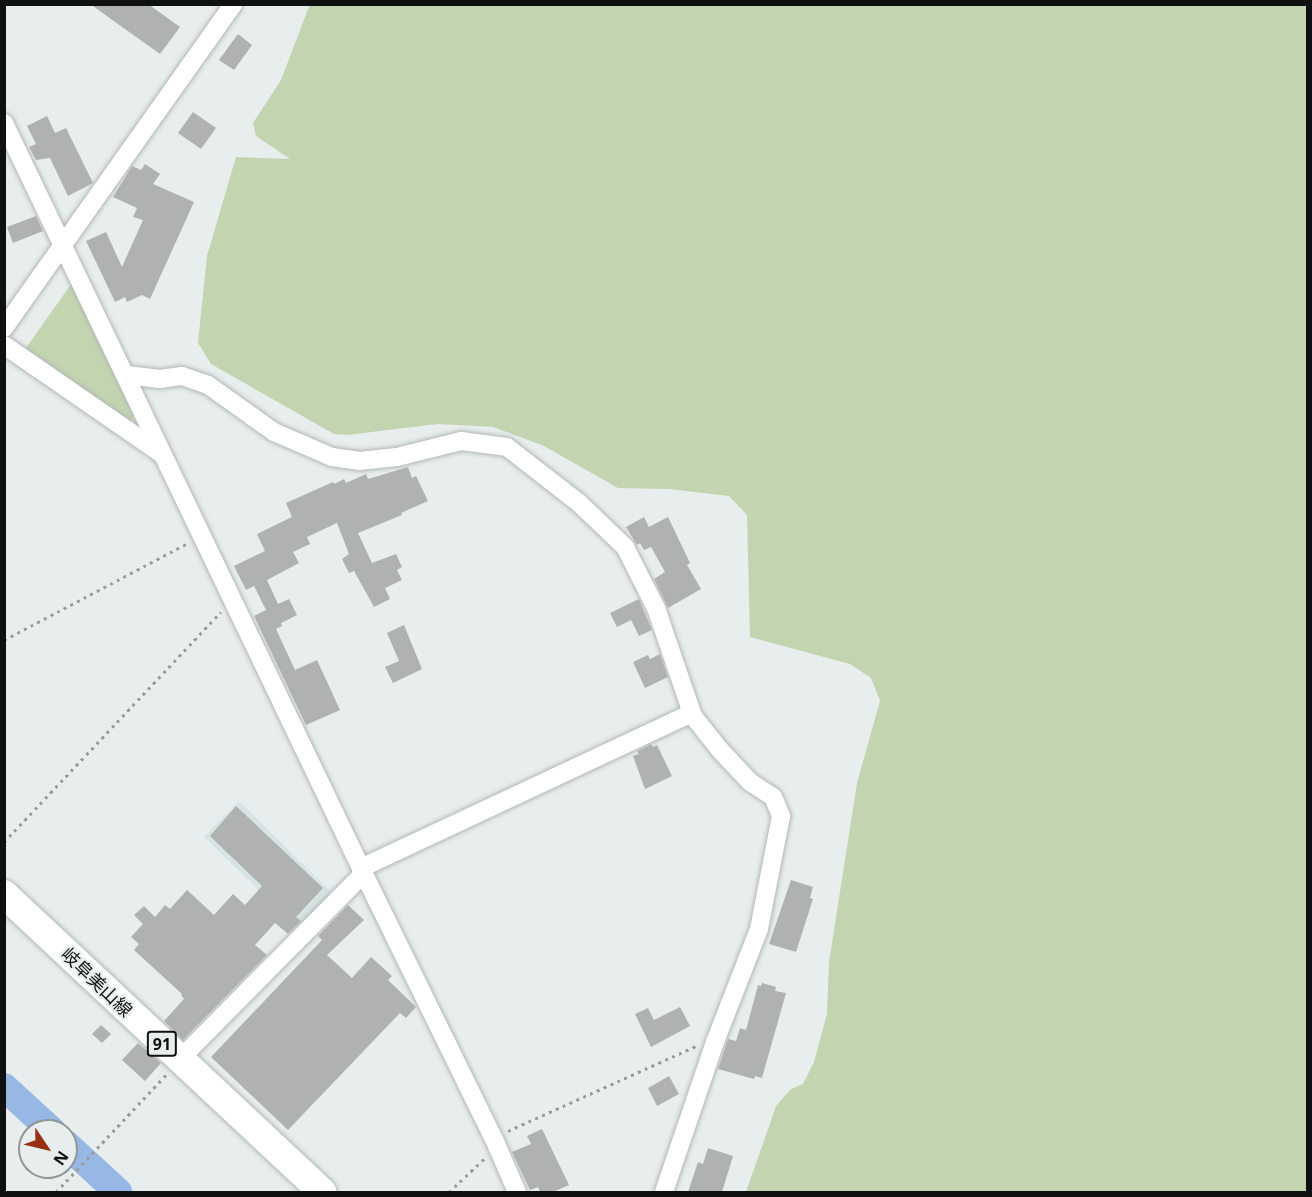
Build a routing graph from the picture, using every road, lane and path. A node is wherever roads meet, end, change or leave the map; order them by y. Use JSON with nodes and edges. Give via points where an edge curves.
{"nodes":[{"id":1,"x":233,"y":4,"type":"edge"},
{"id":2,"x":4,"y":123,"type":"edge"},
{"id":3,"x":63,"y":243,"type":"junction"},
{"id":4,"x":4,"y":328,"type":"edge"},
{"id":5,"x":4,"y":345,"type":"edge"},
{"id":6,"x":127,"y":375,"type":"junction"},
{"id":7,"x":164,"y":455,"type":"junction"},
{"id":8,"x":203,"y":535,"type":"junction"},
{"id":9,"x":233,"y":599,"type":"junction"},
{"id":10,"x":4,"y":640,"type":"edge"},
{"id":11,"x":693,"y":716,"type":"junction"},
{"id":12,"x":4,"y":842,"type":"edge"},
{"id":13,"x":362,"y":871,"type":"junction"},
{"id":14,"x":4,"y":894,"type":"edge"},
{"id":15,"x":715,"y":1042,"type":"junction"},
{"id":16,"x":180,"y":1060,"type":"junction"},
{"id":17,"x":495,"y":1142,"type":"junction"},
{"id":18,"x":56,"y":1192,"type":"edge"},
{"id":19,"x":322,"y":1192,"type":"edge"},
{"id":20,"x":449,"y":1192,"type":"edge"},
{"id":21,"x":517,"y":1192,"type":"edge"},
{"id":22,"x":664,"y":1192,"type":"edge"}],
"edges":[{"from":1,"to":3,"type":"street"},
{"from":2,"to":3,"type":"street"},
{"from":3,"to":4,"type":"street"},
{"from":3,"to":6,"type":"street"},
{"from":5,"to":7,"type":"street"},
{"from":6,"to":7,"type":"street"},
{"from":6,"to":11,"type":"street","via":[[160,379],[182,376],[208,385],[274,432],[332,457],[359,461],[397,457],[461,441],[507,447],[579,503],[625,547],[656,608]]},
{"from":7,"to":8,"type":"street"},
{"from":8,"to":9,"type":"street"},
{"from":8,"to":10,"type":"path"},
{"from":9,"to":12,"type":"path"},
{"from":9,"to":13,"type":"street"},
{"from":11,"to":13,"type":"street","via":[[685,716]]},
{"from":11,"to":15,"type":"street","via":[[750,782],[773,797],[781,816],[759,929]]},
{"from":13,"to":16,"type":"street"},
{"from":13,"to":17,"type":"street"},
{"from":14,"to":16,"type":"main road","name":"岐阜美山線","number":"91"},
{"from":15,"to":17,"type":"path","via":[[698,1045]]},
{"from":15,"to":22,"type":"street"},
{"from":16,"to":18,"type":"path"},
{"from":16,"to":19,"type":"main road","name":"岐阜美山線","number":"91"},
{"from":17,"to":20,"type":"path"},
{"from":17,"to":21,"type":"street"}]}
